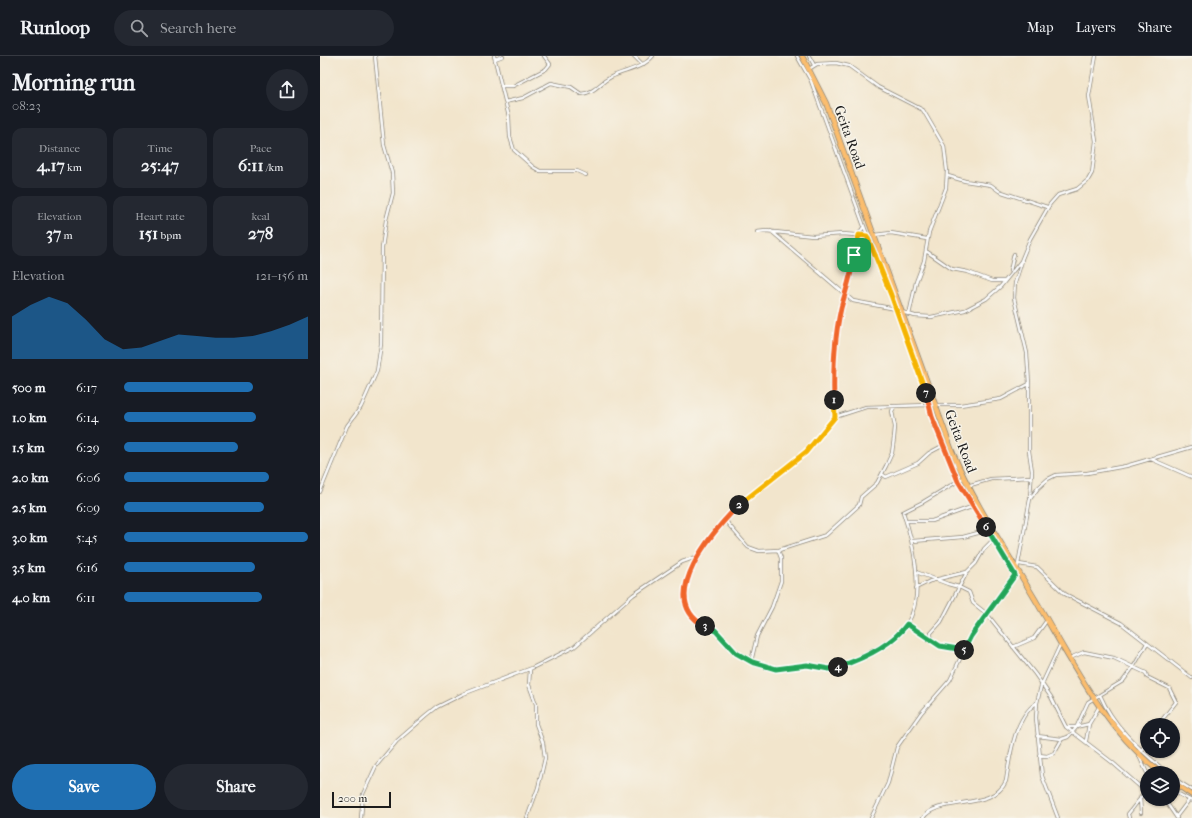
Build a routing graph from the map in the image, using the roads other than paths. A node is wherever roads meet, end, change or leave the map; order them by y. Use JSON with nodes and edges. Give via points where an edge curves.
{"nodes":[{"id":1,"x":375,"y":56,"type":"edge"},
{"id":2,"x":503,"y":56,"type":"edge"},
{"id":3,"x":544,"y":56,"type":"edge"},
{"id":4,"x":634,"y":56,"type":"edge"},
{"id":5,"x":653,"y":56,"type":"edge"},
{"id":6,"x":797,"y":56,"type":"edge"},
{"id":7,"x":802,"y":56,"type":"edge"},
{"id":8,"x":809,"y":56,"type":"edge"},
{"id":9,"x":1096,"y":56,"type":"edge"},
{"id":10,"x":494,"y":58,"type":"edge"},
{"id":11,"x":643,"y":65,"type":"junction"},
{"id":12,"x":814,"y":65,"type":"junction"},
{"id":13,"x":809,"y":69,"type":"junction"},
{"id":14,"x":501,"y":86,"type":"junction"},
{"id":15,"x":505,"y":102,"type":"junction"},
{"id":16,"x":586,"y":175,"type":"dead end"},
{"id":17,"x":947,"y":175,"type":"junction"},
{"id":18,"x":1047,"y":207,"type":"junction"},
{"id":19,"x":864,"y":225,"type":"junction"},
{"id":20,"x":757,"y":232,"type":"dead end"},
{"id":21,"x":771,"y":232,"type":"junction"},
{"id":22,"x":859,"y":235,"type":"junction"},
{"id":23,"x":873,"y":235,"type":"junction"},
{"id":24,"x":867,"y":236,"type":"junction"},
{"id":25,"x":927,"y":240,"type":"junction"},
{"id":26,"x":926,"y":251,"type":"junction"},
{"id":27,"x":1014,"y":254,"type":"dead end"},
{"id":28,"x":1022,"y":258,"type":"junction"},
{"id":29,"x":1010,"y":273,"type":"junction"},
{"id":30,"x":1004,"y":281,"type":"junction"},
{"id":31,"x":845,"y":295,"type":"junction"},
{"id":32,"x":896,"y":309,"type":"junction"},
{"id":33,"x":901,"y":312,"type":"junction"},
{"id":34,"x":909,"y":315,"type":"junction"},
{"id":35,"x":1029,"y":384,"type":"junction"},
{"id":36,"x":929,"y":405,"type":"junction"},
{"id":37,"x":935,"y":405,"type":"junction"},
{"id":38,"x":895,"y":406,"type":"junction"},
{"id":39,"x":835,"y":417,"type":"junction"},
{"id":40,"x":944,"y":445,"type":"junction"},
{"id":41,"x":1192,"y":447,"type":"edge"},
{"id":42,"x":1150,"y":459,"type":"junction"},
{"id":43,"x":882,"y":474,"type":"junction"},
{"id":44,"x":1032,"y":477,"type":"junction"},
{"id":45,"x":1192,"y":477,"type":"edge"},
{"id":46,"x":963,"y":478,"type":"junction"},
{"id":47,"x":958,"y":481,"type":"junction"},
{"id":48,"x":967,"y":486,"type":"junction"},
{"id":49,"x":320,"y":492,"type":"edge"},
{"id":50,"x":1030,"y":499,"type":"junction"},
{"id":51,"x":975,"y":506,"type":"junction"},
{"id":52,"x":726,"y":520,"type":"junction"},
{"id":53,"x":906,"y":521,"type":"junction"},
{"id":54,"x":990,"y":530,"type":"junction"},
{"id":55,"x":994,"y":538,"type":"junction"},
{"id":56,"x":912,"y":541,"type":"junction"},
{"id":57,"x":778,"y":550,"type":"junction"},
{"id":58,"x":699,"y":556,"type":"junction"},
{"id":59,"x":1019,"y":564,"type":"junction"},
{"id":60,"x":916,"y":572,"type":"junction"},
{"id":61,"x":967,"y":572,"type":"junction"},
{"id":62,"x":1016,"y":573,"type":"junction"},
{"id":63,"x":936,"y":580,"type":"junction"},
{"id":64,"x":959,"y":586,"type":"junction"},
{"id":65,"x":916,"y":588,"type":"junction"},
{"id":66,"x":988,"y":614,"type":"junction"},
{"id":67,"x":1047,"y":620,"type":"junction"},
{"id":68,"x":907,"y":624,"type":"junction"},
{"id":69,"x":931,"y":640,"type":"junction"},
{"id":70,"x":1061,"y":643,"type":"junction"},
{"id":71,"x":1147,"y":643,"type":"junction"},
{"id":72,"x":1013,"y":647,"type":"junction"},
{"id":73,"x":963,"y":651,"type":"junction"},
{"id":74,"x":1070,"y":658,"type":"junction"},
{"id":75,"x":752,"y":662,"type":"junction"},
{"id":76,"x":1134,"y":666,"type":"junction"},
{"id":77,"x":530,"y":669,"type":"junction"},
{"id":78,"x":1192,"y":678,"type":"edge"},
{"id":79,"x":1041,"y":686,"type":"junction"},
{"id":80,"x":1100,"y":695,"type":"junction"},
{"id":81,"x":1094,"y":698,"type":"junction"},
{"id":82,"x":1037,"y":703,"type":"junction"},
{"id":83,"x":1100,"y":706,"type":"junction"},
{"id":84,"x":1163,"y":718,"type":"edge"},
{"id":85,"x":1089,"y":724,"type":"junction"},
{"id":86,"x":1066,"y":727,"type":"junction"},
{"id":87,"x":1076,"y":727,"type":"junction"},
{"id":88,"x":1073,"y":732,"type":"junction"},
{"id":89,"x":1037,"y":736,"type":"junction"},
{"id":90,"x":1062,"y":739,"type":"junction"},
{"id":91,"x":1086,"y":741,"type":"junction"},
{"id":92,"x":1139,"y":752,"type":"junction"},
{"id":93,"x":1039,"y":755,"type":"junction"},
{"id":94,"x":1044,"y":755,"type":"junction"},
{"id":95,"x":1040,"y":763,"type":"junction"},
{"id":96,"x":1144,"y":766,"type":"edge"},
{"id":97,"x":1154,"y":766,"type":"edge"},
{"id":98,"x":1158,"y":766,"type":"edge"},
{"id":99,"x":1180,"y":782,"type":"edge"},
{"id":100,"x":1140,"y":786,"type":"edge"},
{"id":101,"x":1180,"y":787,"type":"edge"},
{"id":102,"x":1192,"y":790,"type":"edge"},
{"id":103,"x":1180,"y":794,"type":"edge"},
{"id":104,"x":1192,"y":795,"type":"edge"},
{"id":105,"x":1139,"y":800,"type":"joint"},
{"id":106,"x":1191,"y":800,"type":"edge"},
{"id":107,"x":1169,"y":806,"type":"edge"},
{"id":108,"x":1141,"y":813,"type":"dead end"},
{"id":109,"x":1176,"y":817,"type":"edge"},
{"id":110,"x":361,"y":818,"type":"edge"},
{"id":111,"x":527,"y":818,"type":"edge"},
{"id":112,"x":871,"y":818,"type":"edge"},
{"id":113,"x":923,"y":818,"type":"edge"},
{"id":114,"x":1058,"y":818,"type":"edge"},
{"id":115,"x":1129,"y":818,"type":"edge"}],
"edges":[{"from":1,"to":49,"type":"street","via":[[384,143],[393,182],[382,248],[381,347],[374,379],[361,407],[348,426]]},
{"from":2,"to":10,"type":"street"},
{"from":3,"to":14,"type":"street","via":[[550,64],[542,72],[513,86]]},
{"from":4,"to":11,"type":"street"},
{"from":5,"to":11,"type":"street"},
{"from":6,"to":19,"type":"street","via":[[811,81]]},
{"from":7,"to":13,"type":"highway","name":"Geita Road"},
{"from":8,"to":12,"type":"street"},
{"from":9,"to":18,"type":"street","via":[[1089,96],[1096,133],[1092,173],[1084,184],[1058,195]]},
{"from":10,"to":14,"type":"street"},
{"from":11,"to":15,"type":"street","via":[[610,78],[592,92],[581,94],[571,87],[551,83],[523,98]]},
{"from":12,"to":13,"type":"street"},
{"from":12,"to":17,"type":"street","via":[[846,64],[878,87],[923,110],[944,146]]},
{"from":13,"to":23,"type":"highway","name":"Geita Road","via":[[826,103]]},
{"from":14,"to":15,"type":"street"},
{"from":15,"to":16,"type":"street","via":[[513,148],[533,168],[542,172],[577,171]]},
{"from":17,"to":18,"type":"street","via":[[991,185],[999,191]]},
{"from":17,"to":25,"type":"street","via":[[946,188]]},
{"from":18,"to":28,"type":"street"},
{"from":19,"to":22,"type":"street"},
{"from":19,"to":24,"type":"street"},
{"from":20,"to":21,"type":"street"},
{"from":21,"to":22,"type":"street","via":[[813,236]]},
{"from":21,"to":31,"type":"street"},
{"from":22,"to":24,"type":"street"},
{"from":22,"to":31,"type":"street"},
{"from":23,"to":25,"type":"street","via":[[892,233]]},
{"from":23,"to":33,"type":"highway","name":"Geita Road"},
{"from":24,"to":32,"type":"street"},
{"from":25,"to":26,"type":"street"},
{"from":26,"to":30,"type":"street","via":[[952,269],[992,281]]},
{"from":26,"to":34,"type":"street"},
{"from":27,"to":29,"type":"street"},
{"from":28,"to":29,"type":"street"},
{"from":28,"to":35,"type":"street","via":[[1014,298],[1026,344]]},
{"from":29,"to":30,"type":"street"},
{"from":30,"to":34,"type":"street","via":[[996,292],[965,310],[926,317]]},
{"from":31,"to":32,"type":"street","via":[[853,301]]},
{"from":31,"to":39,"type":"street","via":[[834,354],[832,379]]},
{"from":32,"to":36,"type":"street"},
{"from":33,"to":34,"type":"street"},
{"from":33,"to":37,"type":"highway","name":"Geita Road"},
{"from":35,"to":37,"type":"street","via":[[1001,399],[960,405]]},
{"from":35,"to":44,"type":"street"},
{"from":36,"to":38,"type":"street"},
{"from":36,"to":40,"type":"street"},
{"from":37,"to":46,"type":"highway","name":"Geita Road"},
{"from":38,"to":39,"type":"street","via":[[866,407]]},
{"from":38,"to":43,"type":"street","via":[[892,411],[895,430],[892,453]]},
{"from":39,"to":52,"type":"street","via":[[806,452],[742,503]]},
{"from":40,"to":43,"type":"street","via":[[918,463],[886,477]]},
{"from":40,"to":47,"type":"street"},
{"from":41,"to":42,"type":"street"},
{"from":42,"to":45,"type":"street"},
{"from":42,"to":50,"type":"street","via":[[1116,468],[1052,476]]},
{"from":43,"to":57,"type":"street","via":[[877,483],[861,497],[859,505],[826,535]]},
{"from":44,"to":48,"type":"street","via":[[991,479]]},
{"from":44,"to":50,"type":"street"},
{"from":46,"to":47,"type":"street"},
{"from":46,"to":48,"type":"highway","name":"Geita Road"},
{"from":47,"to":51,"type":"street"},
{"from":47,"to":53,"type":"street","via":[[902,512]]},
{"from":48,"to":51,"type":"highway","name":"Geita Road"},
{"from":50,"to":59,"type":"street"},
{"from":51,"to":53,"type":"street","via":[[932,521]]},
{"from":51,"to":54,"type":"highway","name":"Geita Road"},
{"from":52,"to":57,"type":"street","via":[[748,546],[759,551]]},
{"from":52,"to":58,"type":"street"},
{"from":53,"to":56,"type":"street"},
{"from":54,"to":55,"type":"highway","name":"Geita Road"},
{"from":54,"to":56,"type":"street","via":[[962,537]]},
{"from":55,"to":61,"type":"street"},
{"from":55,"to":62,"type":"highway","name":"Geita Road"},
{"from":56,"to":60,"type":"street"},
{"from":57,"to":75,"type":"street","via":[[782,558],[781,581],[758,636]]},
{"from":58,"to":75,"type":"street","via":[[685,584],[689,614],[700,624],[715,630],[736,653]]},
{"from":58,"to":77,"type":"street","via":[[682,562],[633,595],[574,647]]},
{"from":59,"to":62,"type":"street"},
{"from":59,"to":71,"type":"street","via":[[1037,567],[1066,594],[1111,617]]},
{"from":60,"to":63,"type":"street"},
{"from":60,"to":65,"type":"street"},
{"from":61,"to":63,"type":"street"},
{"from":61,"to":64,"type":"street"},
{"from":62,"to":66,"type":"street"},
{"from":62,"to":67,"type":"highway","name":"Geita Road"},
{"from":63,"to":64,"type":"street"},
{"from":63,"to":65,"type":"street"},
{"from":64,"to":66,"type":"street","via":[[969,592],[973,603]]},
{"from":64,"to":69,"type":"street","via":[[941,622],[931,633]]},
{"from":65,"to":68,"type":"street","via":[[913,609]]},
{"from":66,"to":72,"type":"street"},
{"from":66,"to":73,"type":"street"},
{"from":67,"to":70,"type":"highway","name":"Geita Road"},
{"from":67,"to":72,"type":"street","via":[[1034,638]]},
{"from":68,"to":69,"type":"street"},
{"from":68,"to":75,"type":"street","via":[[874,651],[832,668],[807,665],[776,669]]},
{"from":69,"to":73,"type":"street","via":[[941,646]]},
{"from":70,"to":74,"type":"highway","name":"Geita Road"},
{"from":70,"to":79,"type":"street"},
{"from":71,"to":76,"type":"street"},
{"from":71,"to":78,"type":"street"},
{"from":72,"to":79,"type":"street"},
{"from":73,"to":112,"type":"street","via":[[950,680],[921,713],[897,747],[888,783]]},
{"from":74,"to":76,"type":"street","via":[[1084,652],[1114,658]]},
{"from":74,"to":81,"type":"highway","name":"Geita Road"},
{"from":76,"to":80,"type":"street","via":[[1123,681]]},
{"from":76,"to":84,"type":"street","via":[[1169,688],[1176,700]]},
{"from":77,"to":110,"type":"street","via":[[486,684],[440,705],[397,740],[372,773],[363,794]]},
{"from":77,"to":111,"type":"street","via":[[529,685],[536,704],[536,724],[544,743],[545,758]]},
{"from":79,"to":82,"type":"street"},
{"from":79,"to":86,"type":"street","via":[[1051,697]]},
{"from":80,"to":81,"type":"street"},
{"from":80,"to":92,"type":"street","via":[[1109,712]]},
{"from":81,"to":83,"type":"highway","name":"Geita Road"},
{"from":81,"to":87,"type":"street","via":[[1085,707]]},
{"from":82,"to":89,"type":"street"},
{"from":82,"to":113,"type":"street","via":[[1026,715],[1018,730],[1006,781],[1002,787],[985,799],[960,802],[932,810]]},
{"from":83,"to":85,"type":"street"},
{"from":83,"to":92,"type":"highway","name":"Geita Road","via":[[1116,728]]},
{"from":85,"to":87,"type":"street"},
{"from":85,"to":91,"type":"street"},
{"from":86,"to":87,"type":"street"},
{"from":86,"to":88,"type":"street"},
{"from":87,"to":88,"type":"street"},
{"from":88,"to":90,"type":"street"},
{"from":88,"to":91,"type":"street"},
{"from":89,"to":90,"type":"street"},
{"from":89,"to":93,"type":"street"},
{"from":90,"to":94,"type":"street","via":[[1054,753]]},
{"from":91,"to":100,"type":"street"},
{"from":92,"to":96,"type":"street"},
{"from":92,"to":97,"type":"highway","name":"Geita Road"},
{"from":92,"to":98,"type":"street"},
{"from":93,"to":94,"type":"street"},
{"from":93,"to":95,"type":"street"},
{"from":94,"to":95,"type":"street"},
{"from":95,"to":114,"type":"street","via":[[1043,781]]},
{"from":99,"to":102,"type":"street"},
{"from":101,"to":104,"type":"highway"},
{"from":103,"to":106,"type":"street"},
{"from":105,"to":108,"type":"street"},
{"from":105,"to":115,"type":"street","via":[[1128,814]]},
{"from":106,"to":109,"type":"street"},
{"from":107,"to":109,"type":"street"}]}
